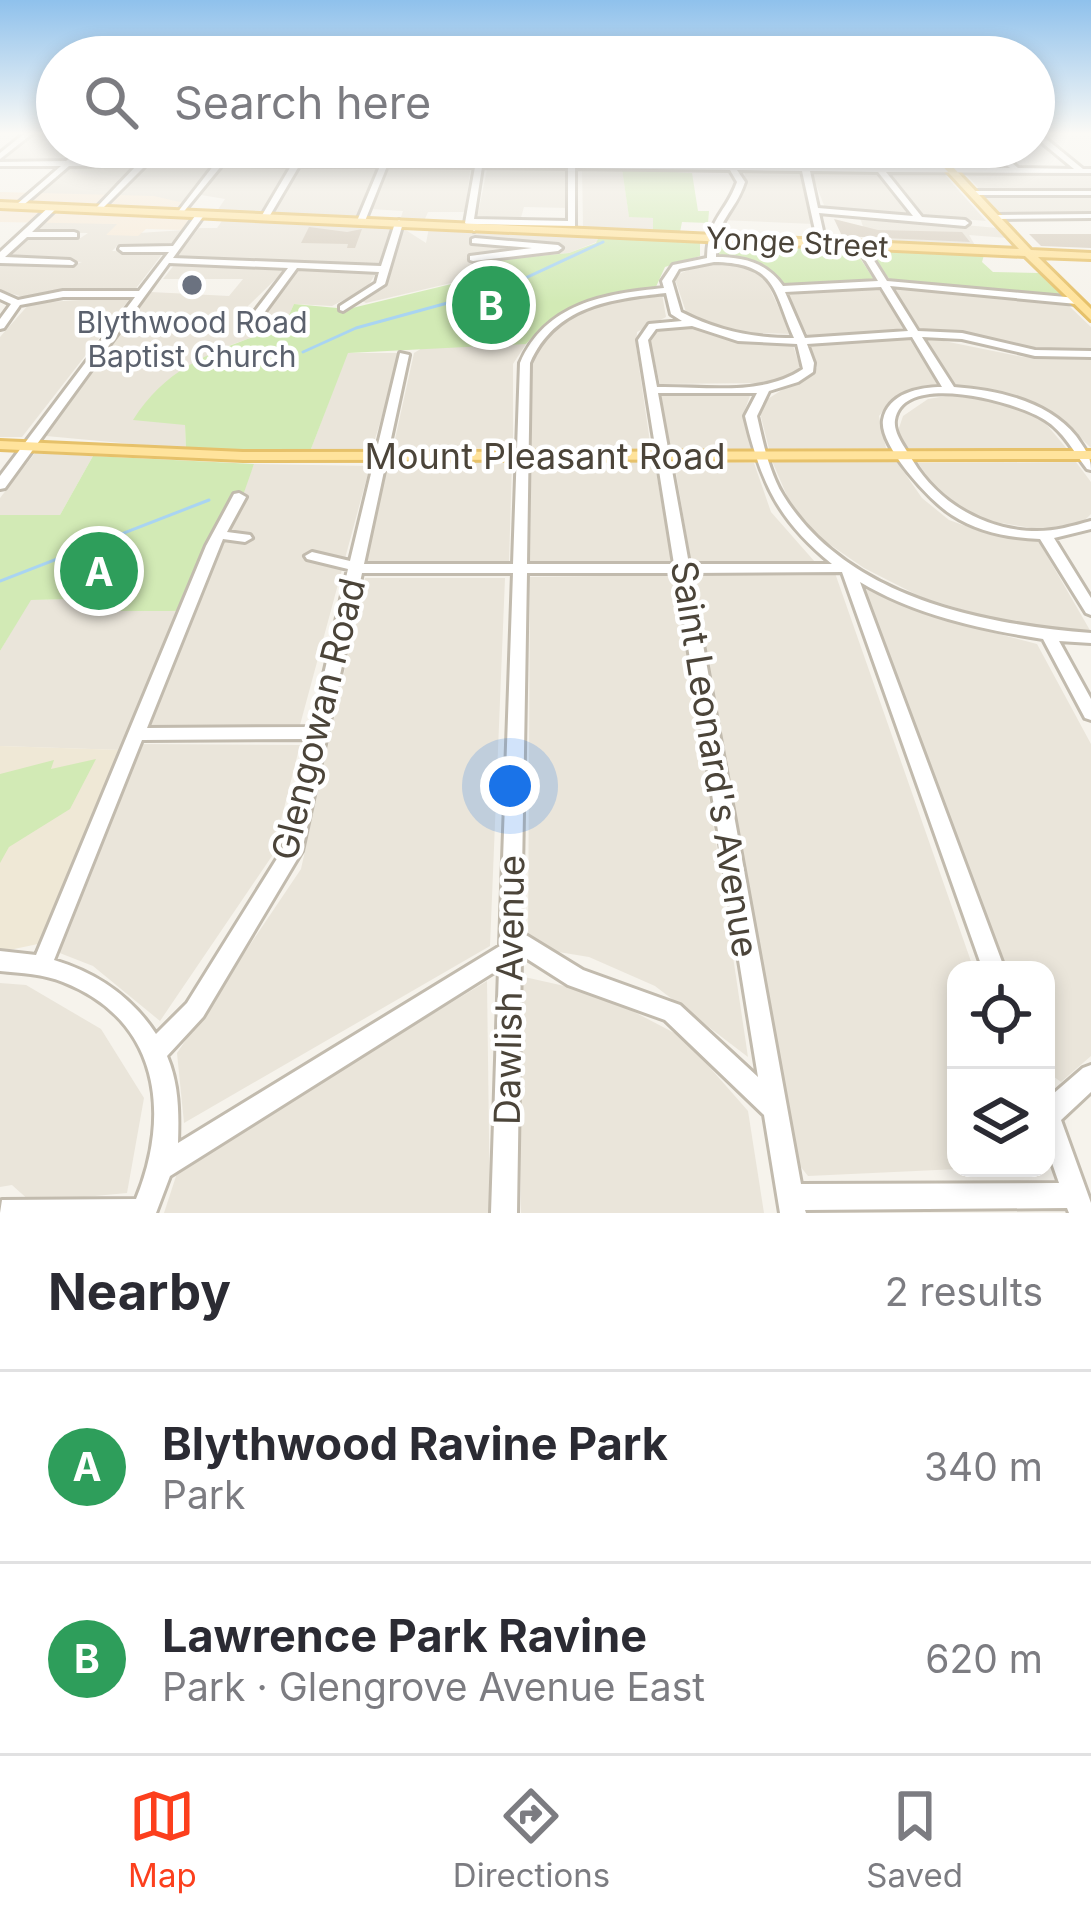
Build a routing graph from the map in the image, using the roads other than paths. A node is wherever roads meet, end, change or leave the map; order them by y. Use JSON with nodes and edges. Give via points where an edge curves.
{"nodes":[{"id":1,"x":38,"y":190,"type":"edge"},
{"id":2,"x":119,"y":190,"type":"edge"},
{"id":3,"x":199,"y":190,"type":"edge"},
{"id":4,"x":281,"y":190,"type":"edge"},
{"id":5,"x":374,"y":190,"type":"edge"},
{"id":6,"x":476,"y":190,"type":"edge"},
{"id":7,"x":572,"y":190,"type":"edge"},
{"id":8,"x":739,"y":190,"type":"edge"},
{"id":9,"x":812,"y":190,"type":"edge"},
{"id":10,"x":896,"y":190,"type":"edge"},
{"id":11,"x":971,"y":190,"type":"edge"},
{"id":12,"x":974,"y":193,"type":"junction"},
{"id":13,"x":1091,"y":193,"type":"edge"},
{"id":14,"x":0,"y":205,"type":"edge"},
{"id":15,"x":20,"y":206,"type":"junction"},
{"id":16,"x":54,"y":207,"type":"junction"},
{"id":17,"x":100,"y":209,"type":"junction"},
{"id":18,"x":818,"y":210,"type":"junction"},
{"id":19,"x":181,"y":213,"type":"junction"},
{"id":20,"x":201,"y":214,"type":"junction"},
{"id":21,"x":1091,"y":216,"type":"edge"},
{"id":22,"x":265,"y":217,"type":"junction"},
{"id":23,"x":996,"y":217,"type":"junction"},
{"id":24,"x":919,"y":218,"type":"junction"},
{"id":25,"x":361,"y":221,"type":"junction"},
{"id":26,"x":399,"y":223,"type":"junction"},
{"id":27,"x":965,"y":223,"type":"dead end"},
{"id":28,"x":471,"y":224,"type":"junction"},
{"id":29,"x":25,"y":233,"type":"junction"},
{"id":30,"x":74,"y":235,"type":"dead end"},
{"id":31,"x":710,"y":238,"type":"junction"},
{"id":32,"x":475,"y":241,"type":"junction"},
{"id":33,"x":822,"y":244,"type":"junction"},
{"id":34,"x":860,"y":245,"type":"junction"},
{"id":35,"x":124,"y":249,"type":"dead end"},
{"id":36,"x":176,"y":249,"type":"junction"},
{"id":37,"x":1030,"y":254,"type":"junction"},
{"id":38,"x":1091,"y":256,"type":"edge"},
{"id":39,"x":472,"y":258,"type":"junction"},
{"id":40,"x":0,"y":259,"type":"edge"},
{"id":41,"x":711,"y":259,"type":"junction"},
{"id":42,"x":167,"y":260,"type":"junction"},
{"id":43,"x":70,"y":263,"type":"dead end"},
{"id":44,"x":294,"y":266,"type":"junction"},
{"id":45,"x":385,"y":269,"type":"junction"},
{"id":46,"x":470,"y":275,"type":"dead end"},
{"id":47,"x":883,"y":284,"type":"junction"},
{"id":48,"x":779,"y":289,"type":"junction"},
{"id":49,"x":669,"y":290,"type":"junction"},
{"id":50,"x":141,"y":294,"type":"junction"},
{"id":51,"x":0,"y":295,"type":"edge"},
{"id":52,"x":1077,"y":301,"type":"junction"},
{"id":53,"x":17,"y":303,"type":"junction"},
{"id":54,"x":344,"y":308,"type":"dead end"},
{"id":55,"x":1091,"y":316,"type":"edge"},
{"id":56,"x":672,"y":318,"type":"junction"},
{"id":57,"x":254,"y":320,"type":"dead end"},
{"id":58,"x":0,"y":326,"type":"edge"},
{"id":59,"x":914,"y":334,"type":"junction"},
{"id":60,"x":800,"y":339,"type":"junction"},
{"id":61,"x":1091,"y":354,"type":"edge"},
{"id":62,"x":404,"y":355,"type":"dead end"},
{"id":63,"x":765,"y":388,"type":"junction"},
{"id":64,"x":653,"y":390,"type":"junction"},
{"id":65,"x":950,"y":390,"type":"junction"},
{"id":66,"x":0,"y":446,"type":"edge"},
{"id":67,"x":28,"y":446,"type":"junction"},
{"id":68,"x":663,"y":455,"type":"junction"},
{"id":69,"x":763,"y":455,"type":"junction"},
{"id":70,"x":903,"y":455,"type":"junction"},
{"id":71,"x":380,"y":456,"type":"junction"},
{"id":72,"x":522,"y":456,"type":"junction"},
{"id":73,"x":1088,"y":459,"type":"edge"},
{"id":74,"x":0,"y":485,"type":"edge"},
{"id":75,"x":239,"y":497,"type":"dead end"},
{"id":76,"x":1091,"y":525,"type":"edge"},
{"id":77,"x":1045,"y":535,"type":"junction"},
{"id":78,"x":220,"y":536,"type":"junction"},
{"id":79,"x":244,"y":538,"type":"dead end"},
{"id":80,"x":312,"y":556,"type":"dead end"},
{"id":81,"x":356,"y":568,"type":"junction"},
{"id":82,"x":683,"y":568,"type":"junction"},
{"id":83,"x":848,"y":568,"type":"junction"},
{"id":84,"x":519,"y":569,"type":"junction"},
{"id":85,"x":1091,"y":610,"type":"edge"},
{"id":86,"x":1048,"y":634,"type":"junction"},
{"id":87,"x":1091,"y":638,"type":"edge"},
{"id":88,"x":1091,"y":714,"type":"edge"},
{"id":89,"x":317,"y":733,"type":"junction"},
{"id":90,"x":137,"y":734,"type":"junction"},
{"id":91,"x":510,"y":944,"type":"junction"},
{"id":92,"x":0,"y":961,"type":"edge"},
{"id":93,"x":991,"y":961,"type":"edge"},
{"id":94,"x":41,"y":964,"type":"junction"},
{"id":95,"x":158,"y":1050,"type":"junction"},
{"id":96,"x":1091,"y":1076,"type":"edge"},
{"id":97,"x":772,"y":1106,"type":"junction"},
{"id":98,"x":1055,"y":1107,"type":"edge"},
{"id":99,"x":1055,"y":1136,"type":"edge"},
{"id":100,"x":160,"y":1168,"type":"junction"},
{"id":101,"x":1079,"y":1204,"type":"edge"},
{"id":102,"x":792,"y":1205,"type":"edge"},
{"id":103,"x":143,"y":1212,"type":"edge"},
{"id":104,"x":2,"y":1213,"type":"edge"},
{"id":105,"x":504,"y":1213,"type":"edge"}],
"edges":[{"from":1,"to":15,"type":"street"},
{"from":2,"to":17,"type":"street"},
{"from":3,"to":19,"type":"street"},
{"from":4,"to":22,"type":"street"},
{"from":5,"to":25,"type":"street"},
{"from":6,"to":28,"type":"street"},
{"from":7,"to":28,"type":"street","via":[[572,224]]},
{"from":8,"to":31,"type":"street"},
{"from":9,"to":18,"type":"street"},
{"from":10,"to":24,"type":"street"},
{"from":11,"to":12,"type":"main road"},
{"from":12,"to":13,"type":"street"},
{"from":12,"to":23,"type":"main road"},
{"from":14,"to":15,"type":"main road","name":"Yonge Street"},
{"from":15,"to":16,"type":"main road","name":"Yonge Street"},
{"from":16,"to":17,"type":"main road","name":"Yonge Street"},
{"from":16,"to":29,"type":"street"},
{"from":17,"to":19,"type":"main road","name":"Yonge Street"},
{"from":18,"to":24,"type":"street"},
{"from":18,"to":33,"type":"street"},
{"from":19,"to":20,"type":"main road","name":"Yonge Street"},
{"from":20,"to":22,"type":"main road","name":"Yonge Street"},
{"from":20,"to":36,"type":"street"},
{"from":21,"to":23,"type":"street"},
{"from":22,"to":25,"type":"main road","name":"Yonge Street"},
{"from":23,"to":37,"type":"main road"},
{"from":24,"to":27,"type":"street"},
{"from":25,"to":26,"type":"main road","name":"Yonge Street"},
{"from":26,"to":28,"type":"main road","name":"Yonge Street"},
{"from":26,"to":45,"type":"street"},
{"from":28,"to":31,"type":"main road","name":"Yonge Street"},
{"from":28,"to":32,"type":"street"},
{"from":29,"to":30,"type":"street"},
{"from":29,"to":40,"type":"street"},
{"from":31,"to":33,"type":"main road","name":"Yonge Street"},
{"from":31,"to":41,"type":"street"},
{"from":32,"to":39,"type":"street"},
{"from":32,"to":39,"type":"street","via":[[558,248]]},
{"from":33,"to":34,"type":"main road","name":"Yonge Street"},
{"from":34,"to":37,"type":"main road","name":"Yonge Street"},
{"from":34,"to":47,"type":"street"},
{"from":35,"to":36,"type":"street"},
{"from":36,"to":42,"type":"street"},
{"from":37,"to":38,"type":"main road","name":"Yonge Street"},
{"from":37,"to":52,"type":"main road"},
{"from":39,"to":46,"type":"street"},
{"from":40,"to":43,"type":"street"},
{"from":41,"to":48,"type":"street","via":[[757,267]]},
{"from":41,"to":49,"type":"street","via":[[672,269]]},
{"from":42,"to":44,"type":"street"},
{"from":42,"to":50,"type":"street"},
{"from":44,"to":45,"type":"street"},
{"from":44,"to":57,"type":"street"},
{"from":45,"to":54,"type":"street","via":[[377,287]]},
{"from":47,"to":48,"type":"street"},
{"from":47,"to":52,"type":"street"},
{"from":47,"to":59,"type":"street"},
{"from":48,"to":60,"type":"street"},
{"from":49,"to":56,"type":"street"},
{"from":49,"to":72,"type":"street","name":"Dawlish Avenue","via":[[590,305],[538,336],[525,363]]},
{"from":50,"to":53,"type":"street"},
{"from":50,"to":67,"type":"street"},
{"from":51,"to":53,"type":"street"},
{"from":52,"to":55,"type":"main road"},
{"from":53,"to":58,"type":"street"},
{"from":56,"to":60,"type":"street","via":[[734,336]]},
{"from":56,"to":64,"type":"street","name":"Saint Leonard's Avenue","via":[[642,335]]},
{"from":59,"to":60,"type":"street"},
{"from":59,"to":61,"type":"street"},
{"from":59,"to":65,"type":"street"},
{"from":60,"to":63,"type":"street","via":[[809,370]]},
{"from":62,"to":71,"type":"street","name":"Glengowan Road"},
{"from":63,"to":64,"type":"street"},
{"from":63,"to":69,"type":"street","via":[[751,416]]},
{"from":64,"to":68,"type":"street","name":"Saint Leonard's Avenue"},
{"from":65,"to":70,"type":"street","via":[[916,395],[892,410],[888,422]]},
{"from":65,"to":73,"type":"street","via":[[1037,410]]},
{"from":66,"to":67,"type":"main road","name":"Mount Pleasant Road"},
{"from":67,"to":71,"type":"main road","name":"Mount Pleasant Road"},
{"from":67,"to":74,"type":"street"},
{"from":68,"to":69,"type":"main road","name":"Mount Pleasant Road"},
{"from":68,"to":72,"type":"main road","name":"Mount Pleasant Road"},
{"from":68,"to":82,"type":"street","name":"Saint Leonard's Avenue"},
{"from":69,"to":70,"type":"main road","name":"Mount Pleasant Road"},
{"from":69,"to":83,"type":"street","via":[[789,513]]},
{"from":70,"to":73,"type":"main road","name":"Mount Pleasant Road"},
{"from":70,"to":77,"type":"street","via":[[926,492],[950,510],[991,527]]},
{"from":71,"to":72,"type":"main road","name":"Mount Pleasant Road"},
{"from":71,"to":81,"type":"street","name":"Glengowan Road"},
{"from":72,"to":84,"type":"street","name":"Dawlish Avenue"},
{"from":75,"to":78,"type":"street"},
{"from":76,"to":77,"type":"street"},
{"from":77,"to":85,"type":"street"},
{"from":78,"to":79,"type":"street"},
{"from":78,"to":90,"type":"street"},
{"from":80,"to":81,"type":"street"},
{"from":81,"to":84,"type":"street"},
{"from":81,"to":89,"type":"street","name":"Glengowan Road"},
{"from":82,"to":83,"type":"street"},
{"from":82,"to":84,"type":"street"},
{"from":82,"to":97,"type":"street","name":"Saint Leonard's Avenue"},
{"from":83,"to":86,"type":"street","via":[[940,609]]},
{"from":83,"to":93,"type":"street"},
{"from":84,"to":91,"type":"street","name":"Dawlish Avenue"},
{"from":86,"to":87,"type":"street"},
{"from":86,"to":88,"type":"street"},
{"from":89,"to":90,"type":"street"},
{"from":89,"to":95,"type":"street","name":"Glengowan Road","via":[[283,870],[195,1010]]},
{"from":90,"to":94,"type":"street"},
{"from":91,"to":97,"type":"street","via":[[672,1012]]},
{"from":91,"to":100,"type":"street"},
{"from":91,"to":105,"type":"street","name":"Dawlish Avenue"},
{"from":92,"to":94,"type":"street"},
{"from":94,"to":95,"type":"street","via":[[119,1002]]},
{"from":95,"to":100,"type":"street","via":[[168,1123]]},
{"from":96,"to":98,"type":"street"},
{"from":97,"to":102,"type":"street","name":"Saint Leonard's Avenue"},
{"from":99,"to":101,"type":"street"},
{"from":100,"to":103,"type":"street"},
{"from":101,"to":102,"type":"street"},
{"from":103,"to":104,"type":"street"}]}
